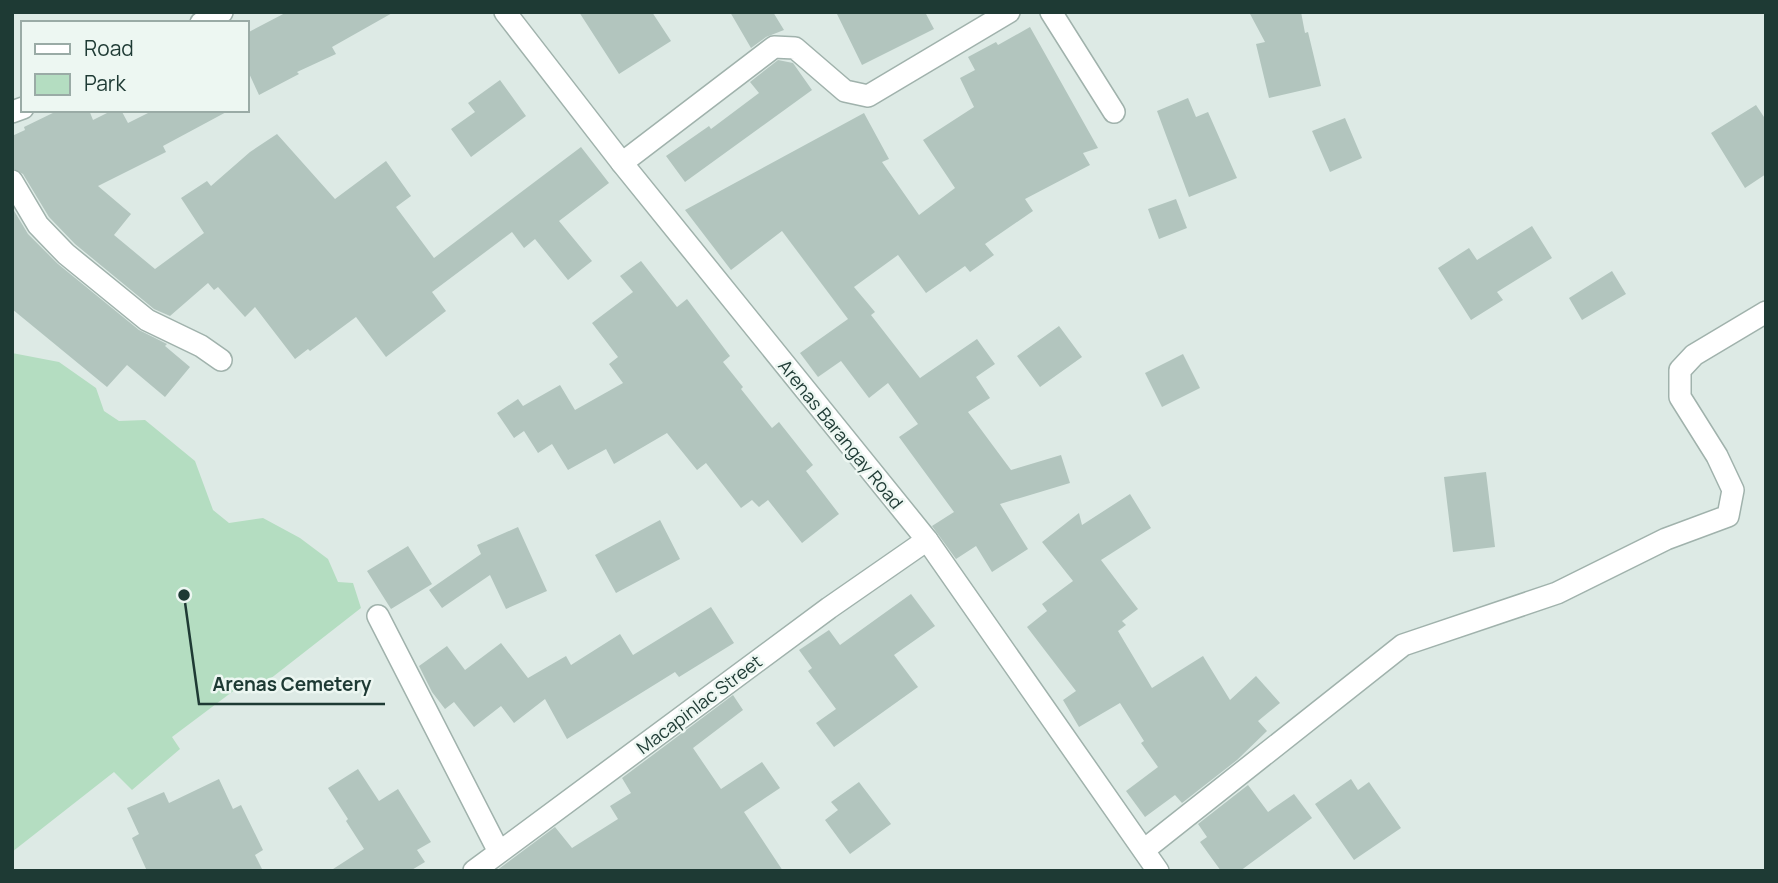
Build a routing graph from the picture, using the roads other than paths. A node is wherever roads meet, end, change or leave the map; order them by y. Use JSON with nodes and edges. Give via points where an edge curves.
{"nodes":[{"id":1,"x":222,"y":12,"type":"edge"},
{"id":2,"x":505,"y":12,"type":"edge"},
{"id":3,"x":1009,"y":12,"type":"edge"},
{"id":4,"x":1051,"y":12,"type":"edge"},
{"id":5,"x":205,"y":21,"type":"edge"},
{"id":6,"x":1114,"y":112,"type":"dead end"},
{"id":7,"x":622,"y":163,"type":"junction"},
{"id":8,"x":12,"y":181,"type":"edge"},
{"id":9,"x":1766,"y":313,"type":"edge"},
{"id":10,"x":221,"y":360,"type":"dead end"},
{"id":11,"x":927,"y":540,"type":"junction"},
{"id":12,"x":379,"y":616,"type":"dead end"},
{"id":13,"x":1144,"y":850,"type":"junction"},
{"id":14,"x":499,"y":852,"type":"junction"},
{"id":15,"x":474,"y":871,"type":"edge"},
{"id":16,"x":1158,"y":871,"type":"edge"}],
"edges":[{"from":1,"to":5,"type":"street"},
{"from":2,"to":7,"type":"street","name":"Arenas Barangay Road"},
{"from":3,"to":7,"type":"street","via":[[868,96],[845,91],[795,48],[774,47]]},
{"from":4,"to":6,"type":"street"},
{"from":7,"to":11,"type":"street","name":"Arenas Barangay Road"},
{"from":8,"to":10,"type":"street","via":[[38,225],[66,254],[147,320]]},
{"from":9,"to":13,"type":"street","via":[[1694,355],[1680,370],[1680,397],[1733,490],[1728,516],[1665,539],[1558,593],[1403,645]]},
{"from":11,"to":13,"type":"street","name":"Arenas Barangay Road"},
{"from":11,"to":14,"type":"street","name":"Macapinlac Street","via":[[829,607]]},
{"from":12,"to":14,"type":"street"},
{"from":13,"to":16,"type":"street","name":"Arenas Barangay Road"},
{"from":14,"to":15,"type":"street","name":"Macapinlac Street"}]}
